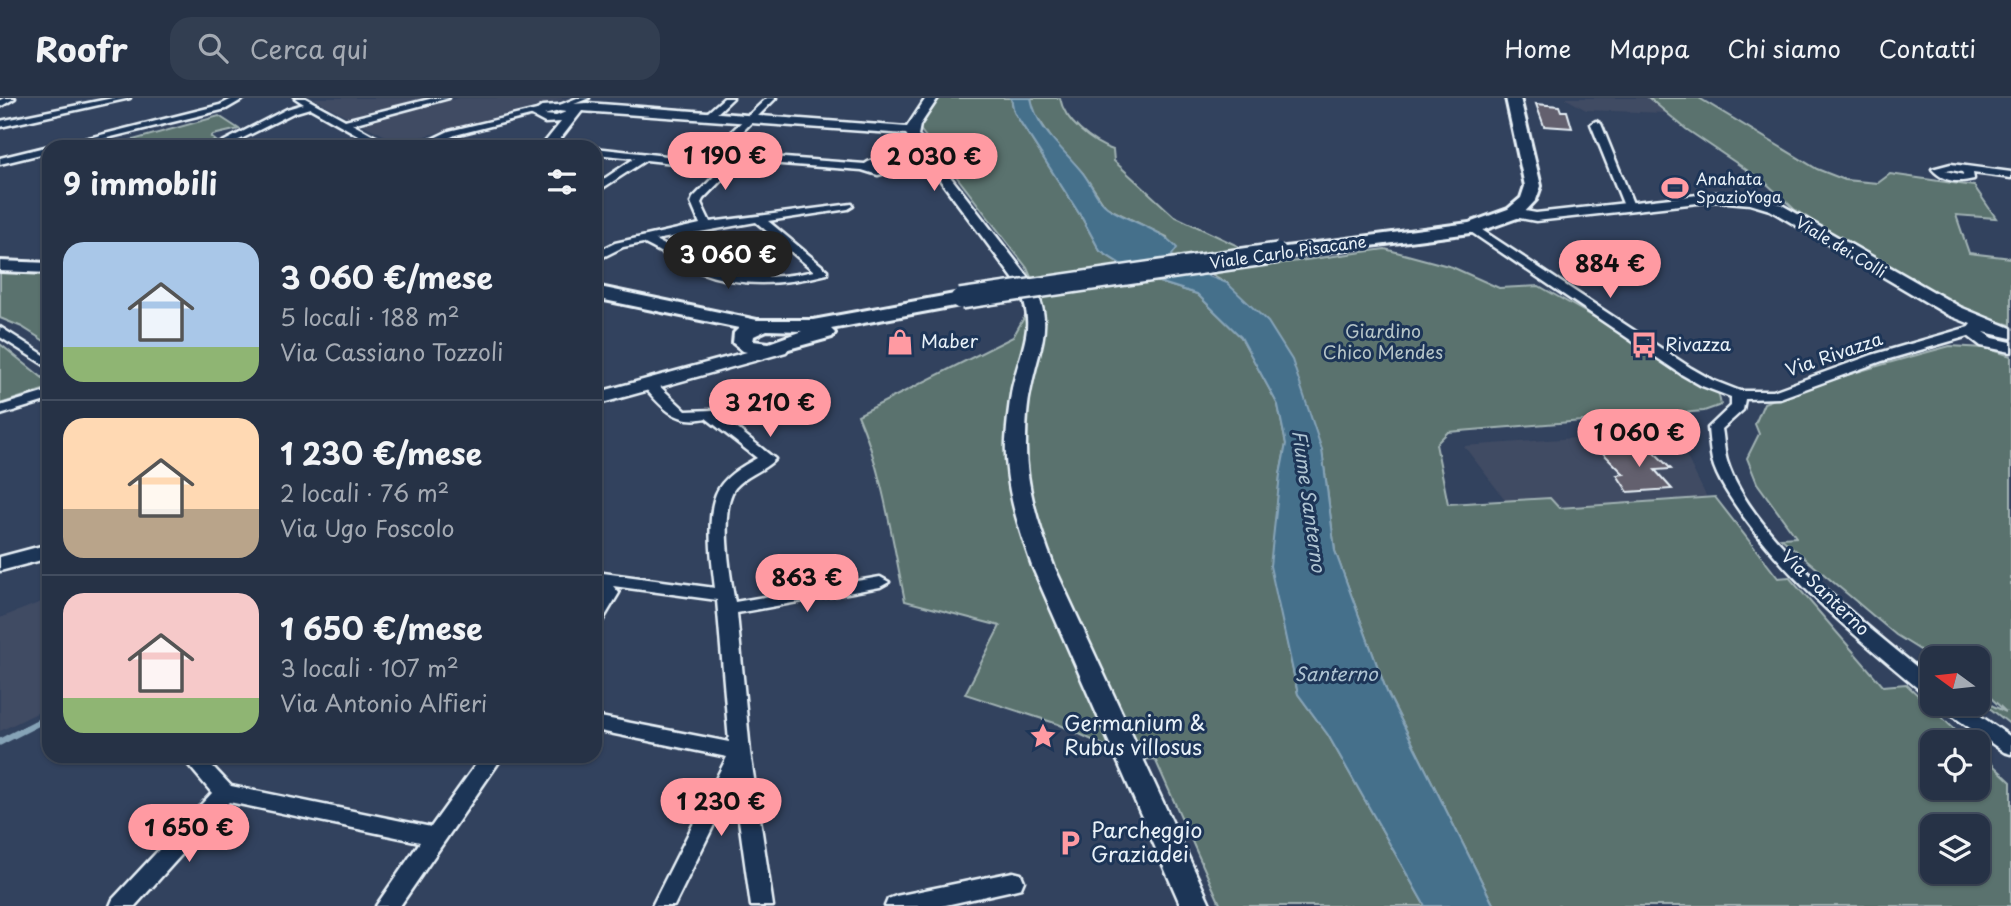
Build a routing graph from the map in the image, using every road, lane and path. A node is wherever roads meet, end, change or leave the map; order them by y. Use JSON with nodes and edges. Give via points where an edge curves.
{"nodes":[{"id":1,"x":12,"y":98,"type":"edge"},
{"id":2,"x":126,"y":98,"type":"edge"},
{"id":3,"x":241,"y":98,"type":"edge"},
{"id":4,"x":299,"y":98,"type":"edge"},
{"id":5,"x":445,"y":98,"type":"edge"},
{"id":6,"x":729,"y":98,"type":"edge"},
{"id":7,"x":772,"y":98,"type":"edge"},
{"id":8,"x":932,"y":98,"type":"edge"},
{"id":9,"x":1513,"y":98,"type":"edge"},
{"id":10,"x":0,"y":104,"type":"edge"},
{"id":11,"x":311,"y":105,"type":"junction"},
{"id":12,"x":580,"y":105,"type":"edge"},
{"id":13,"x":710,"y":115,"type":"junction"},
{"id":14,"x":542,"y":117,"type":"junction"},
{"id":15,"x":751,"y":118,"type":"junction"},
{"id":16,"x":345,"y":123,"type":"junction"},
{"id":17,"x":0,"y":124,"type":"edge"},
{"id":18,"x":1596,"y":124,"type":"dead end"},
{"id":19,"x":562,"y":129,"type":"junction"},
{"id":20,"x":912,"y":131,"type":"junction"},
{"id":21,"x":87,"y":140,"type":"edge"},
{"id":22,"x":232,"y":140,"type":"edge"},
{"id":23,"x":374,"y":140,"type":"edge"},
{"id":24,"x":437,"y":140,"type":"edge"},
{"id":25,"x":553,"y":140,"type":"edge"},
{"id":26,"x":42,"y":151,"type":"edge"},
{"id":27,"x":602,"y":152,"type":"edge"},
{"id":28,"x":643,"y":157,"type":"junction"},
{"id":29,"x":738,"y":158,"type":"junction"},
{"id":30,"x":0,"y":161,"type":"edge"},
{"id":31,"x":702,"y":163,"type":"dead end"},
{"id":32,"x":866,"y":167,"type":"dead end"},
{"id":33,"x":1967,"y":172,"type":"dead end"},
{"id":34,"x":2011,"y":175,"type":"edge"},
{"id":35,"x":602,"y":185,"type":"edge"},
{"id":36,"x":848,"y":206,"type":"dead end"},
{"id":37,"x":1629,"y":206,"type":"junction"},
{"id":38,"x":1514,"y":213,"type":"junction"},
{"id":39,"x":759,"y":219,"type":"junction"},
{"id":40,"x":706,"y":226,"type":"junction"},
{"id":41,"x":1472,"y":228,"type":"junction"},
{"id":42,"x":644,"y":239,"type":"junction"},
{"id":43,"x":602,"y":255,"type":"edge"},
{"id":44,"x":0,"y":258,"type":"edge"},
{"id":45,"x":42,"y":261,"type":"edge"},
{"id":46,"x":0,"y":266,"type":"edge"},
{"id":47,"x":42,"y":268,"type":"edge"},
{"id":48,"x":602,"y":294,"type":"edge"},
{"id":49,"x":602,"y":303,"type":"edge"},
{"id":50,"x":937,"y":304,"type":"junction"},
{"id":51,"x":885,"y":311,"type":"junction"},
{"id":52,"x":1954,"y":311,"type":"junction"},
{"id":53,"x":780,"y":324,"type":"junction"},
{"id":54,"x":858,"y":326,"type":"junction"},
{"id":55,"x":1975,"y":329,"type":"junction"},
{"id":56,"x":0,"y":331,"type":"edge"},
{"id":57,"x":748,"y":334,"type":"junction"},
{"id":58,"x":2004,"y":338,"type":"edge"},
{"id":59,"x":1940,"y":341,"type":"junction"},
{"id":60,"x":787,"y":344,"type":"junction"},
{"id":61,"x":42,"y":359,"type":"edge"},
{"id":62,"x":707,"y":368,"type":"junction"},
{"id":63,"x":649,"y":384,"type":"junction"},
{"id":64,"x":1738,"y":395,"type":"junction"},
{"id":65,"x":42,"y":397,"type":"edge"},
{"id":66,"x":602,"y":397,"type":"edge"},
{"id":67,"x":0,"y":411,"type":"edge"},
{"id":68,"x":42,"y":553,"type":"edge"},
{"id":69,"x":0,"y":564,"type":"edge"},
{"id":70,"x":602,"y":578,"type":"edge"},
{"id":71,"x":880,"y":582,"type":"dead end"},
{"id":72,"x":602,"y":583,"type":"edge"},
{"id":73,"x":726,"y":602,"type":"junction"},
{"id":74,"x":602,"y":607,"type":"edge"},
{"id":75,"x":1920,"y":678,"type":"edge"},
{"id":76,"x":1967,"y":716,"type":"edge"},
{"id":77,"x":602,"y":724,"type":"edge"},
{"id":78,"x":2011,"y":747,"type":"edge"},
{"id":79,"x":740,"y":752,"type":"junction"},
{"id":80,"x":197,"y":763,"type":"edge"},
{"id":81,"x":489,"y":763,"type":"edge"},
{"id":82,"x":225,"y":793,"type":"junction"},
{"id":83,"x":435,"y":837,"type":"junction"},
{"id":84,"x":1013,"y":881,"type":"dead end"},
{"id":85,"x":121,"y":906,"type":"edge"},
{"id":86,"x":387,"y":906,"type":"edge"},
{"id":87,"x":663,"y":906,"type":"edge"},
{"id":88,"x":762,"y":906,"type":"edge"},
{"id":89,"x":896,"y":906,"type":"edge"},
{"id":90,"x":1196,"y":906,"type":"edge"}],
"edges":[{"from":1,"to":10,"type":"street"},
{"from":2,"to":17,"type":"street"},
{"from":3,"to":21,"type":"street","via":[[223,107]]},
{"from":4,"to":11,"type":"street"},
{"from":5,"to":16,"type":"street"},
{"from":6,"to":13,"type":"street"},
{"from":7,"to":15,"type":"street"},
{"from":8,"to":20,"type":"street"},
{"from":9,"to":38,"type":"main road","via":[[1533,186],[1528,200]]},
{"from":11,"to":16,"type":"street"},
{"from":11,"to":22,"type":"street","via":[[290,110]]},
{"from":12,"to":13,"type":"street"},
{"from":12,"to":14,"type":"street","via":[[559,107]]},
{"from":12,"to":14,"type":"street","via":[[568,117]]},
{"from":12,"to":19,"type":"street"},
{"from":13,"to":15,"type":"street"},
{"from":14,"to":19,"type":"street","via":[[558,121]]},
{"from":14,"to":24,"type":"street","via":[[510,120]]},
{"from":15,"to":20,"type":"street"},
{"from":15,"to":29,"type":"street","via":[[737,132]]},
{"from":16,"to":23,"type":"street"},
{"from":18,"to":37,"type":"street"},
{"from":19,"to":25,"type":"street"},
{"from":20,"to":90,"type":"street","via":[[1034,300],[1037,330],[1021,390],[1016,439],[1028,525]]},
{"from":26,"to":30,"type":"street"},
{"from":27,"to":28,"type":"street"},
{"from":28,"to":31,"type":"street"},
{"from":28,"to":35,"type":"street"},
{"from":29,"to":32,"type":"street"},
{"from":29,"to":40,"type":"street","via":[[698,198]]},
{"from":33,"to":34,"type":"street"},
{"from":36,"to":39,"type":"street"},
{"from":37,"to":38,"type":"street","name":"Viale dei Colli","via":[[1536,217]]},
{"from":37,"to":52,"type":"street","name":"Viale dei Colli","via":[[1716,197],[1774,207]]},
{"from":38,"to":41,"type":"main road","name":"Viale Carlo Pisacane"},
{"from":39,"to":40,"type":"street"},
{"from":39,"to":42,"type":"street","via":[[823,272],[766,281],[709,271]]},
{"from":40,"to":42,"type":"street"},
{"from":41,"to":50,"type":"main road","name":"Viale Carlo Pisacane","bridge":true},
{"from":41,"to":64,"type":"street","via":[[1686,371]]},
{"from":42,"to":43,"type":"street"},
{"from":44,"to":45,"type":"main road"},
{"from":46,"to":47,"type":"main road"},
{"from":48,"to":57,"type":"main road"},
{"from":49,"to":57,"type":"main road"},
{"from":50,"to":51,"type":"main road","name":"Viale Carlo Pisacane"},
{"from":50,"to":54,"type":"main road","name":"Viale Carlo Pisacane"},
{"from":51,"to":53,"type":"main road","name":"Viale Carlo Pisacane","via":[[813,326]]},
{"from":51,"to":54,"type":"main road","via":[[884,318]]},
{"from":52,"to":55,"type":"street","name":"Viale dei Colli"},
{"from":52,"to":58,"type":"street","name":"Viale dei Colli"},
{"from":53,"to":57,"type":"main road","name":"Viale Carlo Pisacane"},
{"from":53,"to":60,"type":"main road","via":[[793,328],[797,336]]},
{"from":54,"to":60,"type":"main road","name":"Viale Carlo Pisacane"},
{"from":55,"to":58,"type":"street","name":"Viale dei Colli","via":[[1976,336]]},
{"from":55,"to":59,"type":"street","name":"Via Rivazza"},
{"from":56,"to":61,"type":"street"},
{"from":57,"to":60,"type":"main road","name":"Viale Carlo Pisacane","via":[[754,349]]},
{"from":57,"to":62,"type":"street","name":"Viale Carlo Pisacane"},
{"from":58,"to":59,"type":"street","name":"Via Rivazza"},
{"from":59,"to":64,"type":"street","name":"Via Rivazza","via":[[1783,393]]},
{"from":60,"to":62,"type":"street","name":"Viale Carlo Pisacane"},
{"from":62,"to":63,"type":"street","name":"Viale Carlo Pisacane"},
{"from":63,"to":66,"type":"street","name":"Viale Carlo Pisacane"},
{"from":63,"to":73,"type":"street","via":[[682,417],[709,413],[767,459],[751,467],[723,494]]},
{"from":64,"to":75,"type":"street","name":"Via Santerno","via":[[1738,407],[1715,428],[1714,444],[1735,493],[1797,570]]},
{"from":65,"to":67,"type":"street"},
{"from":68,"to":69,"type":"street"},
{"from":70,"to":73,"type":"street"},
{"from":71,"to":73,"type":"street"},
{"from":72,"to":74,"type":"street","via":[[610,593]]},
{"from":73,"to":79,"type":"street"},
{"from":76,"to":78,"type":"street"},
{"from":77,"to":79,"type":"street"},
{"from":79,"to":87,"type":"street"},
{"from":79,"to":88,"type":"street"},
{"from":80,"to":82,"type":"street"},
{"from":81,"to":83,"type":"street"},
{"from":82,"to":83,"type":"street"},
{"from":82,"to":85,"type":"street"},
{"from":83,"to":86,"type":"street"},
{"from":84,"to":89,"type":"street"}]}
